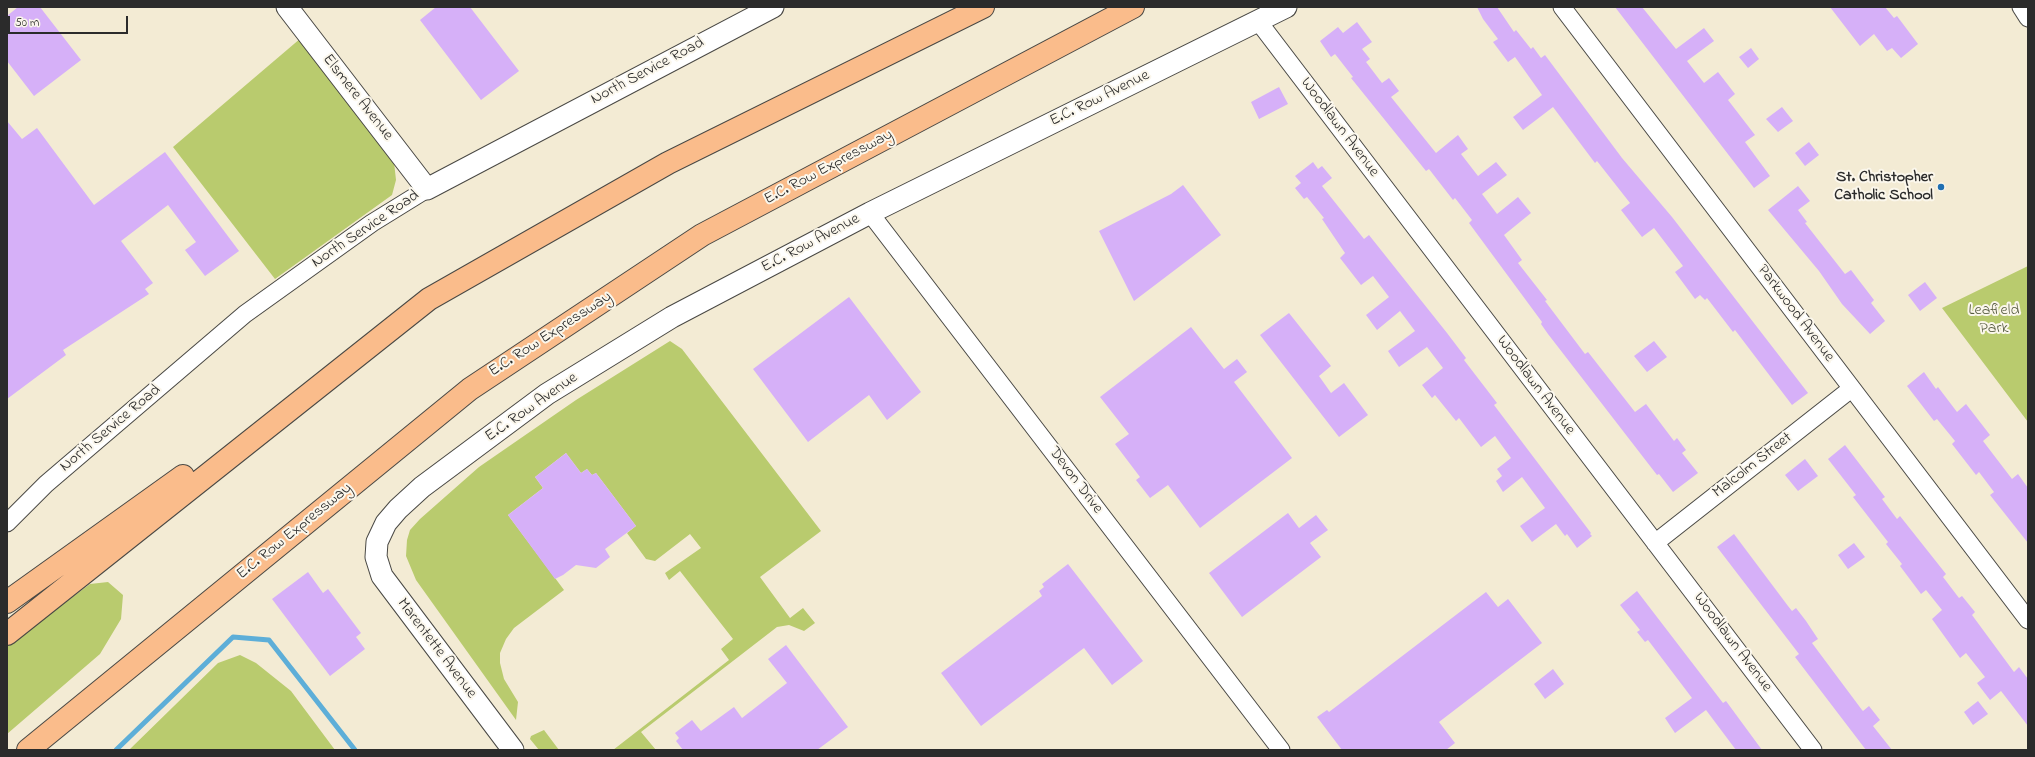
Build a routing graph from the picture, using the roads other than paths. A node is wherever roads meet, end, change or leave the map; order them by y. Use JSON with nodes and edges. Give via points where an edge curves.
{"nodes":[{"id":1,"x":287,"y":7,"type":"edge"},
{"id":2,"x":773,"y":7,"type":"edge"},
{"id":3,"x":983,"y":7,"type":"edge"},
{"id":4,"x":1133,"y":7,"type":"edge"},
{"id":5,"x":1286,"y":7,"type":"edge"},
{"id":6,"x":1562,"y":7,"type":"edge"},
{"id":7,"x":2020,"y":7,"type":"edge"},
{"id":8,"x":2028,"y":18,"type":"edge"},
{"id":9,"x":1258,"y":21,"type":"junction"},
{"id":10,"x":427,"y":188,"type":"junction"},
{"id":11,"x":870,"y":213,"type":"junction"},
{"id":12,"x":429,"y":299,"type":"junction"},
{"id":13,"x":1851,"y":389,"type":"junction"},
{"id":14,"x":7,"y":523,"type":"edge"},
{"id":15,"x":377,"y":542,"type":"joint"},
{"id":16,"x":1655,"y":543,"type":"junction"},
{"id":17,"x":7,"y":602,"type":"edge"},
{"id":18,"x":2028,"y":620,"type":"edge"},
{"id":19,"x":7,"y":634,"type":"edge"},
{"id":20,"x":39,"y":742,"type":"edge"},
{"id":21,"x":28,"y":750,"type":"edge"},
{"id":22,"x":513,"y":750,"type":"edge"},
{"id":23,"x":1281,"y":750,"type":"edge"},
{"id":24,"x":1813,"y":750,"type":"edge"}],
"edges":[{"from":1,"to":10,"type":"street","name":"Elsmere Avenue"},
{"from":2,"to":10,"type":"street","name":"North Service Road"},
{"from":3,"to":12,"type":"highway","via":[[668,163]]},
{"from":4,"to":20,"type":"highway","name":"E.C. Row Expressway","via":[[702,235],[470,389]]},
{"from":5,"to":9,"type":"street","name":"E.C. Row Avenue"},
{"from":6,"to":13,"type":"street","name":"Parkwood Avenue"},
{"from":7,"to":8,"type":"street"},
{"from":9,"to":11,"type":"street","name":"E.C. Row Avenue"},
{"from":9,"to":16,"type":"street","name":"Woodlawn Avenue"},
{"from":10,"to":14,"type":"street","name":"North Service Road","via":[[372,223],[245,314],[46,484]]},
{"from":11,"to":15,"type":"street","name":"E.C. Row Avenue","via":[[672,318],[548,394],[422,487],[386,523]]},
{"from":11,"to":23,"type":"street","name":"Devon Drive"},
{"from":12,"to":17,"type":"highway"},
{"from":12,"to":19,"type":"highway"},
{"from":13,"to":16,"type":"street","name":"Malcolm Street"},
{"from":13,"to":18,"type":"street","name":"Parkwood Avenue"},
{"from":15,"to":22,"type":"street","name":"Marentette Avenue","via":[[376,558],[384,581]]},
{"from":16,"to":24,"type":"street","name":"Woodlawn Avenue"},
{"from":20,"to":21,"type":"highway","name":"E.C. Row Expressway"}]}
